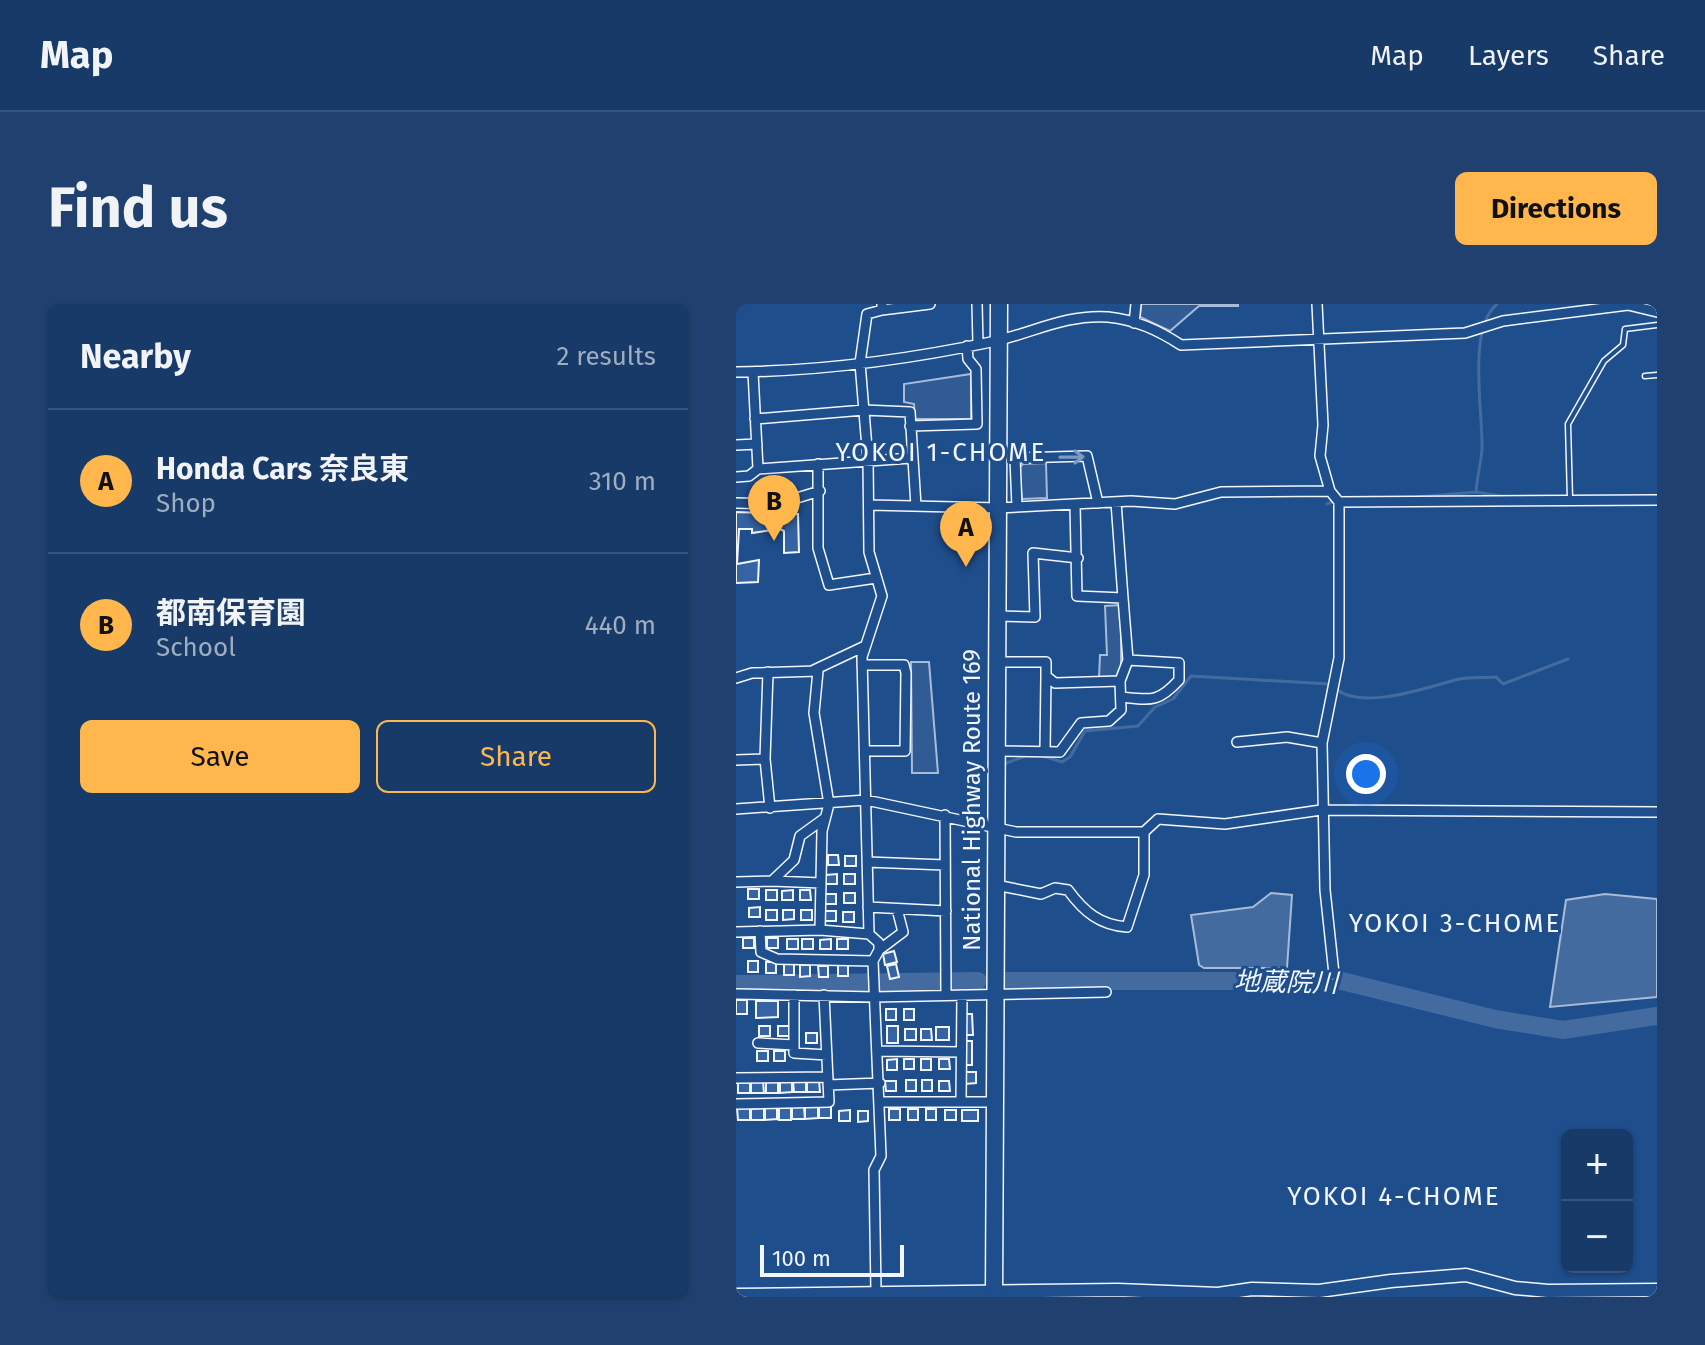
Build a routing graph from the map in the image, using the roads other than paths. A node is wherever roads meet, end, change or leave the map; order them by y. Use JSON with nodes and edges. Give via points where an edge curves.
{"nodes":[{"id":1,"x":930,"y":304,"type":"edge"},
{"id":2,"x":977,"y":304,"type":"edge"},
{"id":3,"x":999,"y":304,"type":"edge"},
{"id":4,"x":1136,"y":304,"type":"edge"},
{"id":5,"x":1317,"y":304,"type":"edge"},
{"id":6,"x":882,"y":307,"type":"edge"},
{"id":7,"x":1657,"y":312,"type":"edge"},
{"id":8,"x":1134,"y":323,"type":"junction"},
{"id":9,"x":1657,"y":325,"type":"edge"},
{"id":10,"x":999,"y":340,"type":"junction"},
{"id":11,"x":1317,"y":340,"type":"junction"},
{"id":12,"x":972,"y":345,"type":"junction"},
{"id":13,"x":860,"y":363,"type":"junction"},
{"id":14,"x":736,"y":372,"type":"edge"},
{"id":15,"x":753,"y":372,"type":"junction"},
{"id":16,"x":1657,"y":375,"type":"edge"},
{"id":17,"x":1645,"y":376,"type":"dead end"},
{"id":18,"x":864,"y":410,"type":"junction"},
{"id":19,"x":755,"y":419,"type":"junction"},
{"id":20,"x":910,"y":426,"type":"junction"},
{"id":21,"x":757,"y":444,"type":"junction"},
{"id":22,"x":736,"y":445,"type":"edge"},
{"id":23,"x":911,"y":458,"type":"junction"},
{"id":24,"x":868,"y":460,"type":"junction"},
{"id":25,"x":818,"y":464,"type":"junction"},
{"id":26,"x":758,"y":469,"type":"junction"},
{"id":27,"x":736,"y":477,"type":"edge"},
{"id":28,"x":820,"y":491,"type":"junction"},
{"id":29,"x":1330,"y":491,"type":"junction"},
{"id":30,"x":1570,"y":498,"type":"junction"},
{"id":31,"x":1657,"y":500,"type":"edge"},
{"id":32,"x":1116,"y":502,"type":"junction"},
{"id":33,"x":1339,"y":502,"type":"junction"},
{"id":34,"x":736,"y":503,"type":"edge"},
{"id":35,"x":1098,"y":503,"type":"junction"},
{"id":36,"x":869,"y":505,"type":"junction"},
{"id":37,"x":1075,"y":505,"type":"junction"},
{"id":38,"x":916,"y":506,"type":"junction"},
{"id":39,"x":1017,"y":507,"type":"junction"},
{"id":40,"x":998,"y":508,"type":"junction"},
{"id":41,"x":1078,"y":558,"type":"junction"},
{"id":42,"x":876,"y":578,"type":"junction"},
{"id":43,"x":1123,"y":598,"type":"junction"},
{"id":44,"x":997,"y":616,"type":"junction"},
{"id":45,"x":865,"y":646,"type":"junction"},
{"id":46,"x":1128,"y":660,"type":"junction"},
{"id":47,"x":997,"y":662,"type":"junction"},
{"id":48,"x":862,"y":665,"type":"junction"},
{"id":49,"x":811,"y":671,"type":"junction"},
{"id":50,"x":768,"y":672,"type":"junction"},
{"id":51,"x":1046,"y":676,"type":"junction"},
{"id":52,"x":736,"y":678,"type":"edge"},
{"id":53,"x":1120,"y":681,"type":"junction"},
{"id":54,"x":1121,"y":697,"type":"junction"},
{"id":55,"x":1237,"y":742,"type":"dead end"},
{"id":56,"x":1322,"y":743,"type":"junction"},
{"id":57,"x":1045,"y":750,"type":"junction"},
{"id":58,"x":865,"y":751,"type":"junction"},
{"id":59,"x":996,"y":751,"type":"junction"},
{"id":60,"x":765,"y":759,"type":"junction"},
{"id":61,"x":736,"y":760,"type":"edge"},
{"id":62,"x":866,"y":800,"type":"junction"},
{"id":63,"x":829,"y":804,"type":"junction"},
{"id":64,"x":770,"y":808,"type":"junction"},
{"id":65,"x":736,"y":809,"type":"edge"},
{"id":66,"x":1321,"y":810,"type":"junction"},
{"id":67,"x":1657,"y":812,"type":"edge"},
{"id":68,"x":945,"y":815,"type":"junction"},
{"id":69,"x":825,"y":818,"type":"junction"},
{"id":70,"x":996,"y":825,"type":"junction"},
{"id":71,"x":1144,"y":832,"type":"junction"},
{"id":72,"x":867,"y":862,"type":"junction"},
{"id":73,"x":945,"y":865,"type":"junction"},
{"id":74,"x":772,"y":881,"type":"junction"},
{"id":75,"x":736,"y":882,"type":"edge"},
{"id":76,"x":821,"y":883,"type":"junction"},
{"id":77,"x":996,"y":885,"type":"junction"},
{"id":78,"x":868,"y":907,"type":"junction"},
{"id":79,"x":897,"y":909,"type":"junction"},
{"id":80,"x":946,"y":911,"type":"junction"},
{"id":81,"x":820,"y":930,"type":"junction"},
{"id":82,"x":760,"y":931,"type":"junction"},
{"id":83,"x":736,"y":932,"type":"edge"},
{"id":84,"x":869,"y":934,"type":"junction"},
{"id":85,"x":879,"y":950,"type":"junction"},
{"id":86,"x":873,"y":961,"type":"junction"},
{"id":87,"x":1334,"y":974,"type":"dead end"},
{"id":88,"x":946,"y":986,"type":"junction"},
{"id":89,"x":873,"y":988,"type":"junction"},
{"id":90,"x":1106,"y":992,"type":"dead end"},
{"id":91,"x":736,"y":994,"type":"edge"},
{"id":92,"x":995,"y":994,"type":"junction"},
{"id":93,"x":794,"y":995,"type":"junction"},
{"id":94,"x":824,"y":995,"type":"junction"},
{"id":95,"x":962,"y":995,"type":"junction"},
{"id":96,"x":758,"y":1043,"type":"dead end"},
{"id":97,"x":794,"y":1045,"type":"junction"},
{"id":98,"x":879,"y":1051,"type":"junction"},
{"id":99,"x":961,"y":1052,"type":"junction"},
{"id":100,"x":827,"y":1055,"type":"junction"},
{"id":101,"x":736,"y":1078,"type":"edge"},
{"id":102,"x":828,"y":1081,"type":"junction"},
{"id":103,"x":880,"y":1083,"type":"junction"},
{"id":104,"x":880,"y":1102,"type":"junction"},
{"id":105,"x":961,"y":1102,"type":"junction"},
{"id":106,"x":995,"y":1102,"type":"junction"},
{"id":107,"x":736,"y":1104,"type":"edge"},
{"id":108,"x":1657,"y":1290,"type":"edge"},
{"id":109,"x":880,"y":1293,"type":"edge"},
{"id":110,"x":994,"y":1294,"type":"edge"},
{"id":111,"x":736,"y":1295,"type":"edge"}],
"edges":[{"from":1,"to":6,"type":"street"},
{"from":2,"to":12,"type":"street"},
{"from":3,"to":10,"type":"highway","name":"National Highway Route 169"},
{"from":4,"to":8,"type":"street"},
{"from":5,"to":11,"type":"street"},
{"from":6,"to":13,"type":"street","via":[[867,314]]},
{"from":7,"to":11,"type":"street","via":[[1628,305],[1503,321],[1465,333]]},
{"from":8,"to":10,"type":"street","via":[[1107,317],[1052,321]]},
{"from":8,"to":11,"type":"street","via":[[1156,328],[1181,345]]},
{"from":9,"to":30,"type":"lane","via":[[1625,329],[1623,345],[1604,361],[1568,424]]},
{"from":10,"to":12,"type":"street"},
{"from":10,"to":40,"type":"highway","name":"National Highway Route 169"},
{"from":11,"to":29,"type":"street","via":[[1320,456]]},
{"from":12,"to":13,"type":"street"},
{"from":12,"to":20,"type":"street","via":[[968,359],[976,369],[977,424]]},
{"from":13,"to":15,"type":"street"},
{"from":13,"to":18,"type":"street"},
{"from":14,"to":15,"type":"street"},
{"from":15,"to":19,"type":"street"},
{"from":16,"to":17,"type":"lane"},
{"from":18,"to":19,"type":"street"},
{"from":18,"to":20,"type":"street","via":[[910,412]]},
{"from":18,"to":24,"type":"street"},
{"from":19,"to":21,"type":"street"},
{"from":20,"to":23,"type":"street"},
{"from":21,"to":22,"type":"street"},
{"from":21,"to":26,"type":"street"},
{"from":23,"to":24,"type":"street"},
{"from":23,"to":38,"type":"street"},
{"from":24,"to":25,"type":"street"},
{"from":24,"to":36,"type":"street"},
{"from":25,"to":26,"type":"street"},
{"from":25,"to":28,"type":"street"},
{"from":26,"to":27,"type":"street"},
{"from":28,"to":34,"type":"street","via":[[777,504]]},
{"from":28,"to":42,"type":"street","via":[[818,548],[829,585]]},
{"from":29,"to":32,"type":"street","via":[[1221,492],[1175,504]]},
{"from":29,"to":33,"type":"street"},
{"from":30,"to":31,"type":"street"},
{"from":30,"to":33,"type":"street"},
{"from":32,"to":35,"type":"street"},
{"from":32,"to":43,"type":"street"},
{"from":33,"to":56,"type":"street","via":[[1339,658]]},
{"from":35,"to":37,"type":"street"},
{"from":39,"to":35,"type":"street","one_way":true,"via":[[1015,458],[1087,456]]},
{"from":36,"to":38,"type":"street"},
{"from":36,"to":42,"type":"street","via":[[869,552]]},
{"from":37,"to":39,"type":"street"},
{"from":37,"to":41,"type":"street"},
{"from":38,"to":40,"type":"street"},
{"from":39,"to":40,"type":"street"},
{"from":40,"to":44,"type":"highway","name":"National Highway Route 169"},
{"from":41,"to":43,"type":"street","via":[[1077,596]]},
{"from":41,"to":44,"type":"street","via":[[1033,553],[1035,617]]},
{"from":42,"to":45,"type":"street","via":[[882,596]]},
{"from":43,"to":46,"type":"street"},
{"from":44,"to":47,"type":"highway","name":"National Highway Route 169"},
{"from":45,"to":48,"type":"street"},
{"from":45,"to":49,"type":"street"},
{"from":46,"to":53,"type":"street"},
{"from":46,"to":54,"type":"street","via":[[1179,663],[1179,680],[1164,696]]},
{"from":47,"to":51,"type":"street","via":[[1046,662]]},
{"from":47,"to":59,"type":"highway","name":"National Highway Route 169"},
{"from":48,"to":58,"type":"street"},
{"from":48,"to":58,"type":"street","via":[[904,665],[906,673],[905,751]]},
{"from":49,"to":50,"type":"street"},
{"from":49,"to":63,"type":"street","via":[[818,671],[814,713]]},
{"from":50,"to":52,"type":"street"},
{"from":50,"to":60,"type":"street"},
{"from":51,"to":53,"type":"street","via":[[1055,683]]},
{"from":51,"to":57,"type":"street"},
{"from":53,"to":54,"type":"street"},
{"from":54,"to":57,"type":"street","via":[[1121,710],[1109,721],[1081,723],[1060,752]]},
{"from":55,"to":56,"type":"street","via":[[1287,737]]},
{"from":56,"to":66,"type":"street"},
{"from":57,"to":59,"type":"street"},
{"from":58,"to":62,"type":"street"},
{"from":59,"to":70,"type":"highway","name":"National Highway Route 169"},
{"from":60,"to":61,"type":"street"},
{"from":60,"to":64,"type":"street"},
{"from":62,"to":63,"type":"street"},
{"from":62,"to":68,"type":"street"},
{"from":62,"to":72,"type":"street"},
{"from":63,"to":64,"type":"street"},
{"from":63,"to":69,"type":"street"},
{"from":64,"to":65,"type":"street"},
{"from":66,"to":67,"type":"street"},
{"from":66,"to":71,"type":"street","via":[[1225,824],[1158,819]]},
{"from":66,"to":87,"type":"street"},
{"from":68,"to":70,"type":"street"},
{"from":68,"to":73,"type":"street"},
{"from":69,"to":74,"type":"street","via":[[800,836],[794,860]]},
{"from":69,"to":76,"type":"street"},
{"from":70,"to":71,"type":"street","via":[[1016,832]]},
{"from":70,"to":77,"type":"highway","name":"National Highway Route 169"},
{"from":71,"to":77,"type":"street","via":[[1144,875],[1127,927],[1106,925],[1068,890],[1041,894]]},
{"from":72,"to":73,"type":"street"},
{"from":72,"to":78,"type":"street"},
{"from":73,"to":80,"type":"street"},
{"from":74,"to":75,"type":"street"},
{"from":74,"to":76,"type":"street"},
{"from":76,"to":81,"type":"street"},
{"from":77,"to":92,"type":"highway","name":"National Highway Route 169"},
{"from":78,"to":79,"type":"street"},
{"from":78,"to":84,"type":"street"},
{"from":79,"to":80,"type":"street"},
{"from":79,"to":85,"type":"street","via":[[903,932]]},
{"from":80,"to":88,"type":"street"},
{"from":81,"to":82,"type":"street"},
{"from":81,"to":84,"type":"street"},
{"from":82,"to":83,"type":"street"},
{"from":82,"to":86,"type":"street","via":[[761,952],[777,959]]},
{"from":84,"to":85,"type":"street"},
{"from":85,"to":86,"type":"street"},
{"from":86,"to":89,"type":"street"},
{"from":88,"to":89,"type":"street"},
{"from":88,"to":95,"type":"street"},
{"from":89,"to":94,"type":"street"},
{"from":89,"to":98,"type":"street"},
{"from":90,"to":92,"type":"street"},
{"from":91,"to":93,"type":"street"},
{"from":92,"to":95,"type":"street"},
{"from":92,"to":106,"type":"highway","name":"National Highway Route 169"},
{"from":93,"to":94,"type":"street"},
{"from":93,"to":97,"type":"street"},
{"from":94,"to":100,"type":"street"},
{"from":95,"to":99,"type":"street"},
{"from":96,"to":97,"type":"street"},
{"from":97,"to":100,"type":"street","via":[[794,1053]]},
{"from":98,"to":99,"type":"street"},
{"from":98,"to":103,"type":"street"},
{"from":99,"to":105,"type":"street"},
{"from":100,"to":102,"type":"street"},
{"from":101,"to":102,"type":"street"},
{"from":102,"to":103,"type":"street"},
{"from":102,"to":107,"type":"street","via":[[829,1102]]},
{"from":103,"to":104,"type":"street"},
{"from":104,"to":105,"type":"street"},
{"from":104,"to":109,"type":"street","via":[[881,1156],[874,1170]]},
{"from":105,"to":106,"type":"street"},
{"from":106,"to":110,"type":"highway","name":"National Highway Route 169"},
{"from":108,"to":110,"type":"street","via":[[1537,1290],[1466,1275],[1319,1291]]},
{"from":109,"to":110,"type":"street"},
{"from":109,"to":111,"type":"street"}]}
